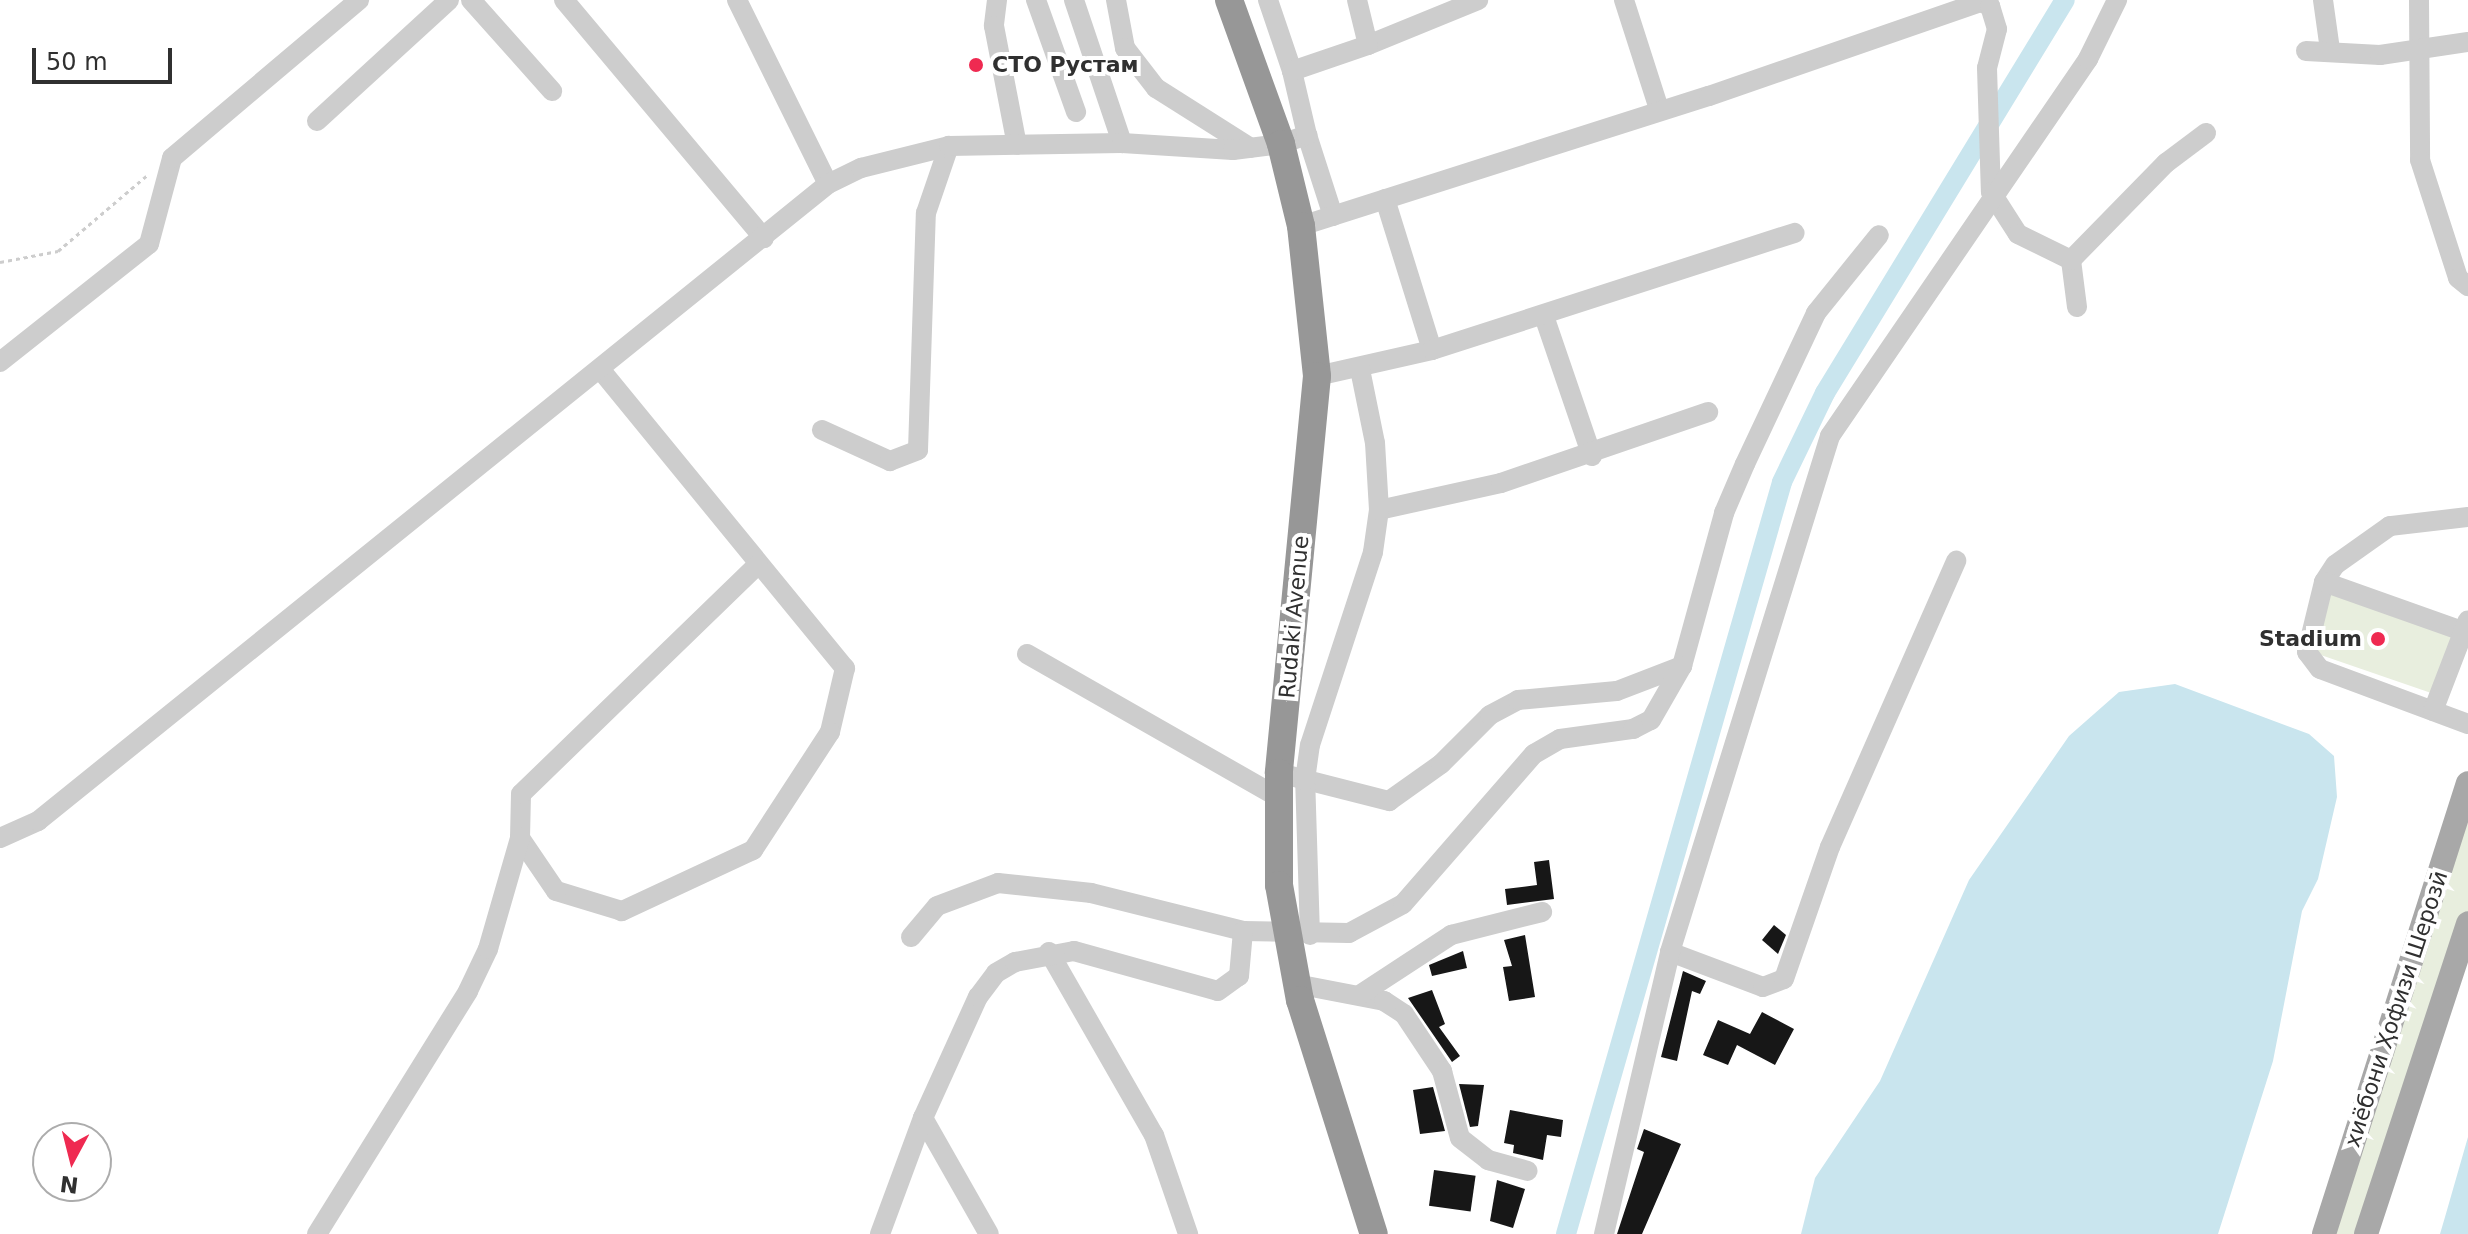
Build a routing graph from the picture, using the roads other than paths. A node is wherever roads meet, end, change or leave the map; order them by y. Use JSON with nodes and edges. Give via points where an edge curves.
{"nodes":[{"id":1,"x":359,"y":0,"type":"edge"},
{"id":2,"x":449,"y":0,"type":"edge"},
{"id":3,"x":471,"y":0,"type":"edge"},
{"id":4,"x":564,"y":0,"type":"edge"},
{"id":5,"x":737,"y":0,"type":"edge"},
{"id":6,"x":997,"y":0,"type":"edge"},
{"id":7,"x":1036,"y":0,"type":"edge"},
{"id":8,"x":1074,"y":0,"type":"edge"},
{"id":9,"x":1116,"y":0,"type":"edge"},
{"id":10,"x":1229,"y":0,"type":"edge"},
{"id":11,"x":1268,"y":0,"type":"edge"},
{"id":12,"x":1357,"y":0,"type":"edge"},
{"id":13,"x":1624,"y":0,"type":"edge"},
{"id":14,"x":2117,"y":0,"type":"edge"},
{"id":15,"x":2323,"y":0,"type":"edge"},
{"id":16,"x":2419,"y":0,"type":"edge"},
{"id":17,"x":1466,"y":3,"type":"edge"},
{"id":18,"x":2468,"y":42,"type":"edge"},
{"id":19,"x":1368,"y":45,"type":"junction"},
{"id":20,"x":2330,"y":50,"type":"junction"},
{"id":21,"x":2306,"y":51,"type":"dead end"},
{"id":22,"x":2416,"y":51,"type":"junction"},
{"id":23,"x":1292,"y":71,"type":"junction"},
{"id":24,"x":552,"y":91,"type":"dead end"},
{"id":25,"x":1659,"y":109,"type":"junction"},
{"id":26,"x":1076,"y":112,"type":"dead end"},
{"id":27,"x":317,"y":121,"type":"dead end"},
{"id":28,"x":2206,"y":133,"type":"dead end"},
{"id":29,"x":1294,"y":139,"type":"junction"},
{"id":30,"x":1122,"y":143,"type":"junction"},
{"id":31,"x":1017,"y":145,"type":"junction"},
{"id":32,"x":949,"y":146,"type":"junction"},
{"id":33,"x":1251,"y":148,"type":"junction"},
{"id":34,"x":828,"y":184,"type":"junction"},
{"id":35,"x":1990,"y":187,"type":"junction"},
{"id":36,"x":1385,"y":199,"type":"junction"},
{"id":37,"x":1333,"y":216,"type":"junction"},
{"id":38,"x":1301,"y":226,"type":"junction"},
{"id":39,"x":1795,"y":233,"type":"dead end"},
{"id":40,"x":1879,"y":235,"type":"dead end"},
{"id":41,"x":764,"y":238,"type":"junction"},
{"id":42,"x":2071,"y":260,"type":"junction"},
{"id":43,"x":2468,"y":286,"type":"edge"},
{"id":44,"x":2077,"y":307,"type":"dead end"},
{"id":45,"x":1544,"y":316,"type":"junction"},
{"id":46,"x":1432,"y":350,"type":"junction"},
{"id":47,"x":0,"y":362,"type":"edge"},
{"id":48,"x":600,"y":369,"type":"junction"},
{"id":49,"x":1360,"y":369,"type":"junction"},
{"id":50,"x":1317,"y":376,"type":"junction"},
{"id":51,"x":1708,"y":412,"type":"dead end"},
{"id":52,"x":822,"y":430,"type":"dead end"},
{"id":53,"x":1592,"y":456,"type":"junction"},
{"id":54,"x":1379,"y":510,"type":"junction"},
{"id":55,"x":2468,"y":517,"type":"edge"},
{"id":56,"x":1956,"y":561,"type":"dead end"},
{"id":57,"x":758,"y":564,"type":"junction"},
{"id":58,"x":2324,"y":582,"type":"junction"},
{"id":59,"x":2467,"y":628,"type":"edge"},
{"id":60,"x":1027,"y":654,"type":"dead end"},
{"id":61,"x":1682,"y":666,"type":"junction"},
{"id":62,"x":2433,"y":711,"type":"junction"},
{"id":63,"x":2468,"y":724,"type":"edge"},
{"id":64,"x":2468,"y":783,"type":"edge"},
{"id":65,"x":1288,"y":784,"type":"junction"},
{"id":66,"x":0,"y":838,"type":"edge"},
{"id":67,"x":520,"y":838,"type":"junction"},
{"id":68,"x":1542,"y":912,"type":"dead end"},
{"id":69,"x":2468,"y":923,"type":"edge"},
{"id":70,"x":1243,"y":931,"type":"junction"},
{"id":71,"x":1298,"y":934,"type":"junction"},
{"id":72,"x":911,"y":937,"type":"dead end"},
{"id":73,"x":1049,"y":952,"type":"junction"},
{"id":74,"x":1670,"y":952,"type":"junction"},
{"id":75,"x":1296,"y":984,"type":"junction"},
{"id":76,"x":1361,"y":994,"type":"junction"},
{"id":77,"x":923,"y":1118,"type":"junction"},
{"id":78,"x":1528,"y":1171,"type":"dead end"},
{"id":79,"x":317,"y":1234,"type":"edge"},
{"id":80,"x":880,"y":1234,"type":"edge"},
{"id":81,"x":989,"y":1234,"type":"edge"},
{"id":82,"x":1188,"y":1234,"type":"edge"},
{"id":83,"x":1374,"y":1234,"type":"edge"},
{"id":84,"x":1604,"y":1234,"type":"edge"},
{"id":85,"x":2324,"y":1234,"type":"edge"},
{"id":86,"x":2366,"y":1234,"type":"edge"}],
"edges":[{"from":1,"to":47,"type":"street","via":[[172,158],[149,244]]},
{"from":2,"to":27,"type":"street"},
{"from":3,"to":24,"type":"street"},
{"from":4,"to":41,"type":"street"},
{"from":5,"to":34,"type":"street"},
{"from":6,"to":31,"type":"street","via":[[994,26]]},
{"from":7,"to":26,"type":"street"},
{"from":8,"to":30,"type":"street"},
{"from":9,"to":33,"type":"street","via":[[1125,48],[1156,88]]},
{"from":10,"to":29,"type":"highway","name":"Rudaki Avenue"},
{"from":11,"to":23,"type":"street"},
{"from":12,"to":19,"type":"street"},
{"from":13,"to":25,"type":"street"},
{"from":14,"to":35,"type":"street","via":[[2088,59]]},
{"from":15,"to":20,"type":"street"},
{"from":16,"to":22,"type":"street"},
{"from":17,"to":19,"type":"street"},
{"from":18,"to":22,"type":"street"},
{"from":19,"to":23,"type":"street"},
{"from":20,"to":21,"type":"street"},
{"from":20,"to":22,"type":"street","via":[[2362,56]]},
{"from":22,"to":43,"type":"street","via":[[2420,160],[2458,278]]},
{"from":23,"to":29,"type":"street"},
{"from":25,"to":35,"type":"street","via":[[1969,3],[1990,6],[1995,16],[1987,68]]},
{"from":25,"to":36,"type":"street"},
{"from":28,"to":42,"type":"street","via":[[2166,163]]},
{"from":29,"to":33,"type":"street"},
{"from":29,"to":37,"type":"street"},
{"from":29,"to":38,"type":"highway","name":"Rudaki Avenue"},
{"from":30,"to":31,"type":"street"},
{"from":30,"to":33,"type":"street"},
{"from":31,"to":32,"type":"street"},
{"from":32,"to":34,"type":"street","via":[[861,168]]},
{"from":32,"to":52,"type":"street","via":[[926,213],[918,450],[890,461]]},
{"from":34,"to":41,"type":"street"},
{"from":35,"to":42,"type":"street","via":[[2018,234]]},
{"from":35,"to":74,"type":"street","via":[[1830,436]]},
{"from":36,"to":37,"type":"street"},
{"from":36,"to":46,"type":"street"},
{"from":37,"to":38,"type":"street"},
{"from":38,"to":50,"type":"highway","name":"Rudaki Avenue"},
{"from":39,"to":45,"type":"street"},
{"from":40,"to":61,"type":"street","via":[[1816,313],[1745,464],[1724,513]]},
{"from":41,"to":48,"type":"street"},
{"from":42,"to":44,"type":"street"},
{"from":45,"to":46,"type":"street"},
{"from":45,"to":53,"type":"street"},
{"from":46,"to":49,"type":"street"},
{"from":48,"to":57,"type":"street"},
{"from":48,"to":66,"type":"street","via":[[38,821]]},
{"from":49,"to":50,"type":"street"},
{"from":49,"to":54,"type":"street","via":[[1375,443]]},
{"from":50,"to":65,"type":"highway","name":"Rudaki Avenue"},
{"from":51,"to":53,"type":"street"},
{"from":53,"to":54,"type":"street","via":[[1422,505]]},
{"from":54,"to":65,"type":"street","via":[[1373,552],[1310,745]]},
{"from":55,"to":58,"type":"street","via":[[2390,526],[2335,565]]},
{"from":56,"to":74,"type":"street","via":[[1830,847],[1784,979],[1763,987]]},
{"from":57,"to":67,"type":"street","via":[[521,794]]},
{"from":57,"to":67,"type":"street","via":[[845,668],[830,732],[753,850],[622,911],[556,891]]},
{"from":58,"to":59,"type":"street"},
{"from":58,"to":62,"type":"street","via":[[2307,652],[2320,669]]},
{"from":59,"to":62,"type":"street"},
{"from":60,"to":65,"type":"street"},
{"from":61,"to":65,"type":"street","via":[[1617,691],[1518,700],[1490,715],[1441,764],[1389,801]]},
{"from":61,"to":71,"type":"street","via":[[1651,720],[1633,729],[1560,739],[1534,754],[1403,904],[1349,933]]},
{"from":62,"to":63,"type":"street"},
{"from":64,"to":85,"type":"main road","name":"хиёбони Ҳофизи Шерозӣ"},
{"from":65,"to":71,"type":"highway","name":"Rudaki Avenue","via":[[1279,885]]},
{"from":67,"to":79,"type":"street","via":[[488,949],[468,991]]},
{"from":68,"to":76,"type":"street","via":[[1451,935]]},
{"from":69,"to":86,"type":"main road"},
{"from":70,"to":71,"type":"street"},
{"from":70,"to":72,"type":"street","via":[[1091,893],[998,883],[937,906]]},
{"from":70,"to":73,"type":"street","via":[[1239,976],[1218,991],[1100,955]]},
{"from":71,"to":75,"type":"highway","name":"Rudaki Avenue"},
{"from":73,"to":77,"type":"street","via":[[996,973],[978,997]]},
{"from":73,"to":82,"type":"street","via":[[1154,1135]]},
{"from":74,"to":84,"type":"street"},
{"from":75,"to":76,"type":"street"},
{"from":75,"to":83,"type":"highway","name":"Rudaki Avenue"},
{"from":76,"to":78,"type":"street","via":[[1404,1014],[1442,1071],[1454,1122],[1471,1150]]},
{"from":77,"to":80,"type":"street"},
{"from":77,"to":81,"type":"street"}]}
